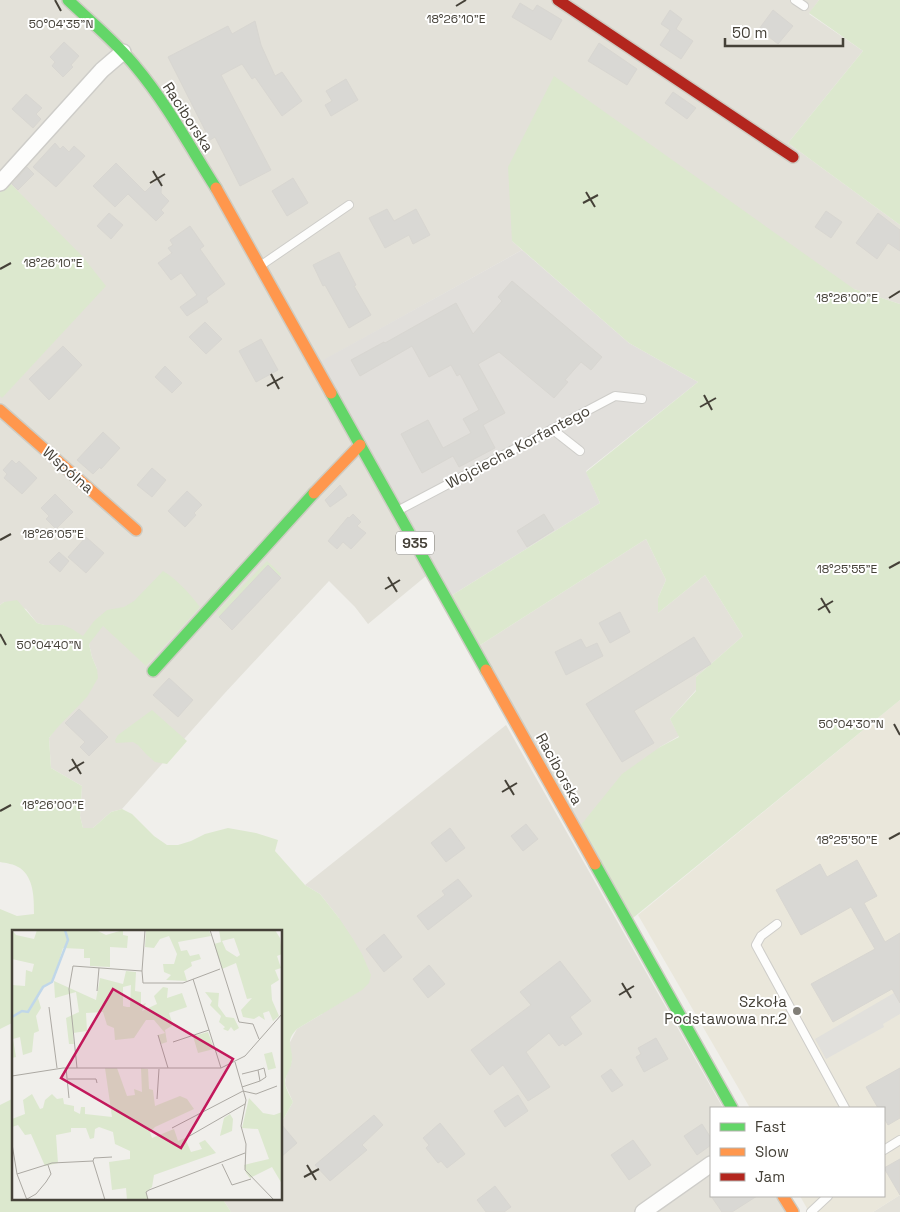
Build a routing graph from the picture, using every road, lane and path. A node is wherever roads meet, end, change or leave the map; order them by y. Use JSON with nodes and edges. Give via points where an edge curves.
{"nodes":[{"id":1,"x":68,"y":0,"type":"edge"},
{"id":2,"x":558,"y":0,"type":"edge"},
{"id":3,"x":795,"y":0,"type":"edge"},
{"id":4,"x":804,"y":6,"type":"dead end"},
{"id":5,"x":123,"y":52,"type":"junction"},
{"id":6,"x":793,"y":157,"type":"dead end"},
{"id":7,"x":0,"y":183,"type":"edge"},
{"id":8,"x":349,"y":204,"type":"dead end"},
{"id":9,"x":260,"y":267,"type":"junction"},
{"id":10,"x":642,"y":399,"type":"dead end"},
{"id":11,"x":0,"y":410,"type":"edge"},
{"id":12,"x":552,"y":429,"type":"junction"},
{"id":13,"x":360,"y":445,"type":"junction"},
{"id":14,"x":580,"y":451,"type":"dead end"},
{"id":15,"x":397,"y":511,"type":"junction"},
{"id":16,"x":136,"y":530,"type":"dead end"},
{"id":17,"x":153,"y":671,"type":"dead end"},
{"id":18,"x":778,"y":924,"type":"dead end"},
{"id":19,"x":731,"y":1107,"type":"edge"},
{"id":20,"x":844,"y":1107,"type":"edge"},
{"id":21,"x":900,"y":1140,"type":"edge"},
{"id":22,"x":885,"y":1149,"type":"edge"},
{"id":23,"x":710,"y":1165,"type":"edge"},
{"id":24,"x":784,"y":1197,"type":"edge"},
{"id":25,"x":827,"y":1197,"type":"edge"},
{"id":26,"x":643,"y":1212,"type":"edge"},
{"id":27,"x":793,"y":1212,"type":"edge"},
{"id":28,"x":811,"y":1212,"type":"edge"}],
"edges":[{"from":1,"to":5,"type":"main road","name":"Raciborska","number":"935"},
{"from":2,"to":6,"type":"main road"},
{"from":3,"to":4,"type":"lane"},
{"from":5,"to":7,"type":"street","via":[[102,70]]},
{"from":5,"to":9,"type":"main road","name":"Raciborska","number":"935","via":[[170,112]]},
{"from":8,"to":9,"type":"lane"},
{"from":9,"to":13,"type":"main road","name":"Raciborska","number":"935"},
{"from":10,"to":12,"type":"lane","name":"Wojciecha Korfantego","via":[[615,396]]},
{"from":11,"to":16,"type":"main road","name":"Wspólna"},
{"from":12,"to":14,"type":"lane"},
{"from":12,"to":15,"type":"lane","name":"Wojciecha Korfantego"},
{"from":13,"to":15,"type":"main road","name":"Raciborska","number":"935"},
{"from":13,"to":17,"type":"main road"},
{"from":15,"to":19,"type":"main road","name":"Raciborska","number":"935"},
{"from":18,"to":20,"type":"lane","via":[[756,945]]},
{"from":21,"to":22,"type":"lane"},
{"from":23,"to":26,"type":"street"},
{"from":24,"to":27,"type":"main road"},
{"from":25,"to":28,"type":"lane"}]}
